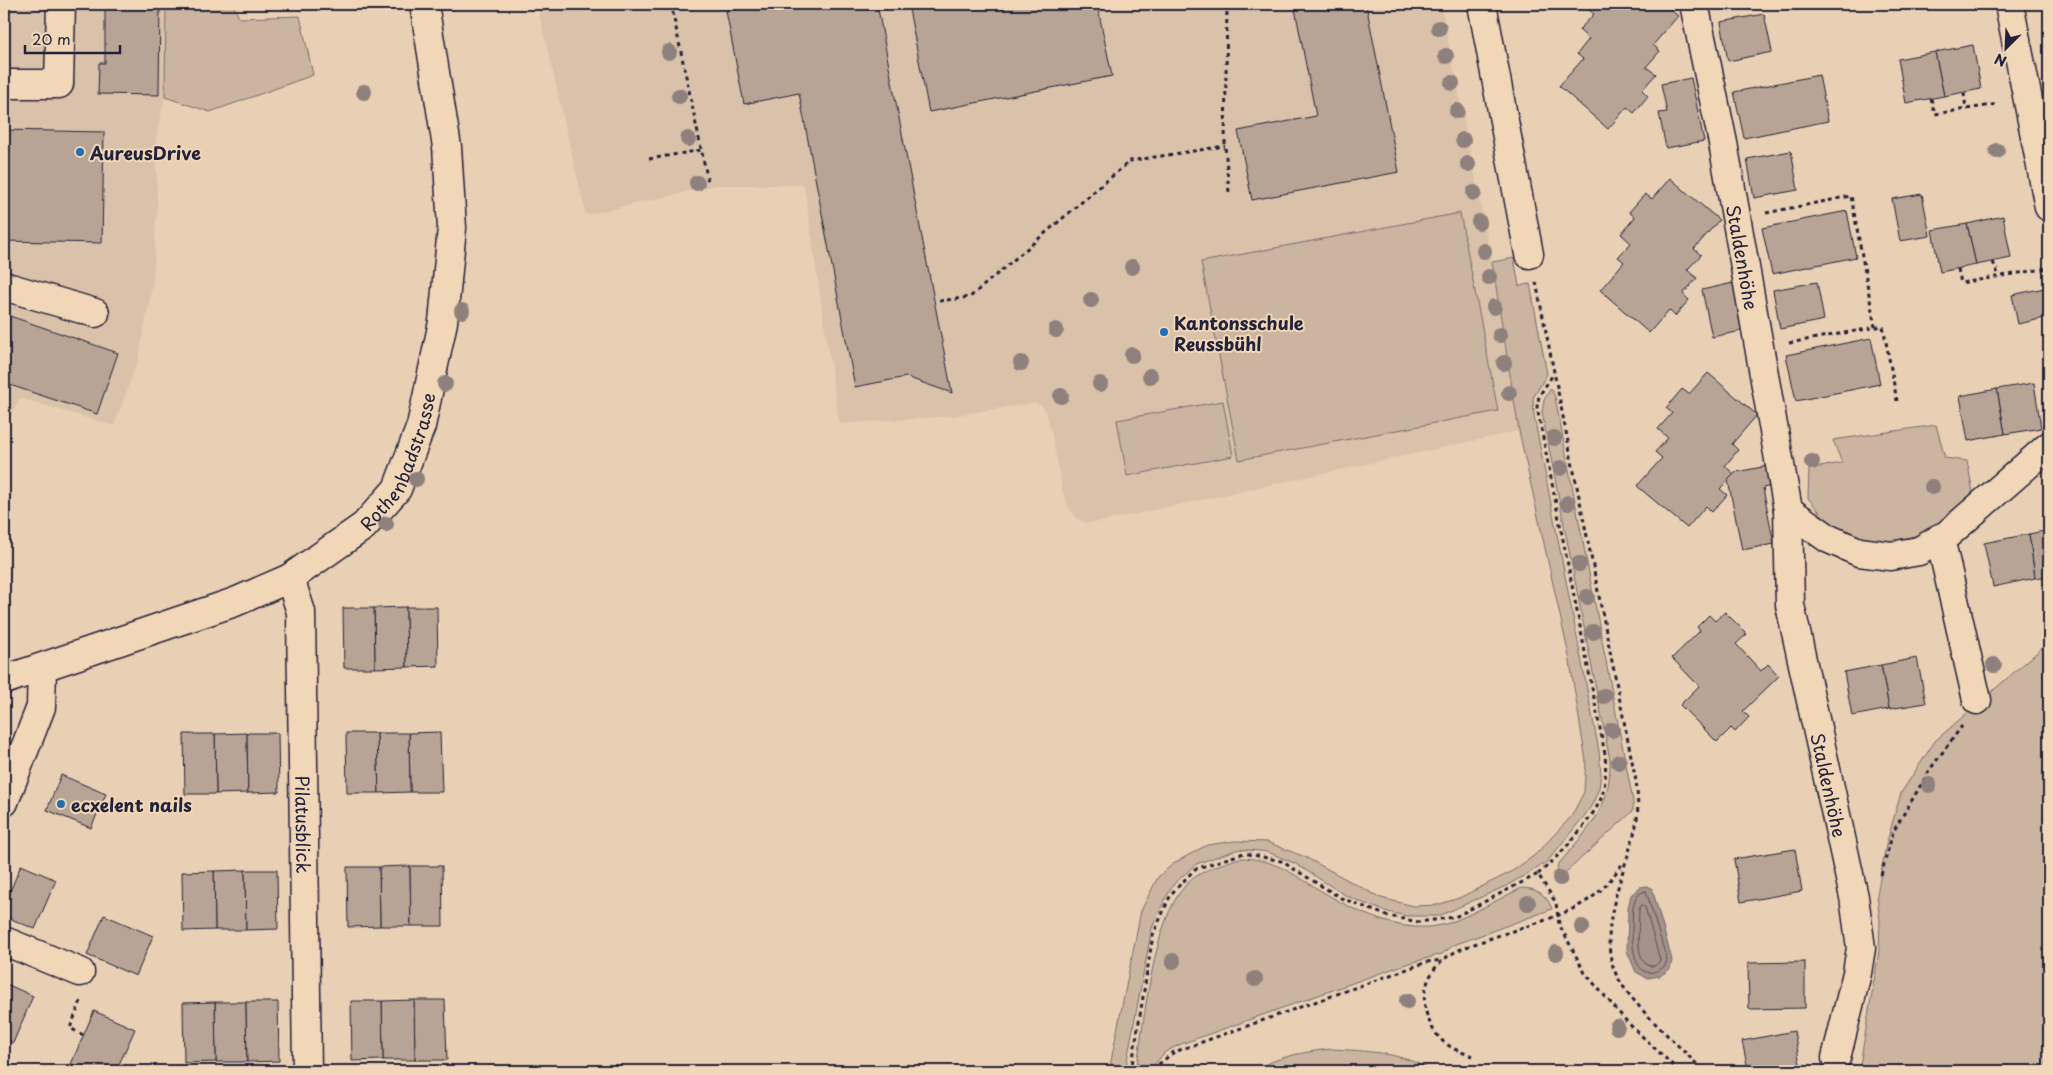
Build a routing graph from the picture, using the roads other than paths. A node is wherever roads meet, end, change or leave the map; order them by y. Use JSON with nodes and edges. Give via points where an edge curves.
{"nodes":[{"id":1,"x":61,"y":4,"type":"edge"},
{"id":2,"x":424,"y":4,"type":"edge"},
{"id":3,"x":1482,"y":4,"type":"edge"},
{"id":4,"x":1694,"y":4,"type":"edge"},
{"id":5,"x":2009,"y":4,"type":"edge"},
{"id":6,"x":4,"y":84,"type":"edge"},
{"id":7,"x":2049,"y":207,"type":"edge"},
{"id":8,"x":1529,"y":254,"type":"road end"},
{"id":9,"x":4,"y":286,"type":"edge"},
{"id":10,"x":95,"y":313,"type":"dead end"},
{"id":11,"x":2049,"y":446,"type":"edge"},
{"id":12,"x":1788,"y":510,"type":"junction"},
{"id":13,"x":1940,"y":538,"type":"junction"},
{"id":14,"x":290,"y":578,"type":"junction"},
{"id":15,"x":42,"y":668,"type":"junction"},
{"id":16,"x":4,"y":680,"type":"edge"},
{"id":17,"x":1977,"y":700,"type":"road end"},
{"id":18,"x":4,"y":802,"type":"edge"},
{"id":19,"x":4,"y":941,"type":"edge"},
{"id":20,"x":80,"y":972,"type":"dead end"},
{"id":21,"x":1836,"y":1058,"type":"dead end"},
{"id":22,"x":306,"y":1071,"type":"edge"}],
"edges":[{"from":1,"to":6,"type":"street","via":[[59,84]]},
{"from":2,"to":14,"type":"street","name":"Rothenbadstrasse","via":[[447,147],[452,228],[443,322],[420,426],[397,488],[364,526]]},
{"from":3,"to":8,"type":"street"},
{"from":4,"to":12,"type":"street","name":"Staldenhöhe","via":[[1723,144]]},
{"from":5,"to":7,"type":"street"},
{"from":9,"to":10,"type":"street"},
{"from":11,"to":13,"type":"street"},
{"from":12,"to":13,"type":"street","via":[[1829,540],[1859,552],[1891,556],[1919,551]]},
{"from":12,"to":21,"type":"street","name":"Staldenhöhe","via":[[1790,605],[1854,897],[1861,948]]},
{"from":13,"to":17,"type":"street"},
{"from":14,"to":15,"type":"street","name":"Rothenbadstrasse","via":[[235,602]]},
{"from":14,"to":22,"type":"street","name":"Pilatusblick","via":[[301,612]]},
{"from":15,"to":16,"type":"street","name":"Rothenbadstrasse"},
{"from":15,"to":18,"type":"street","via":[[41,707]]},
{"from":19,"to":20,"type":"street"}]}
